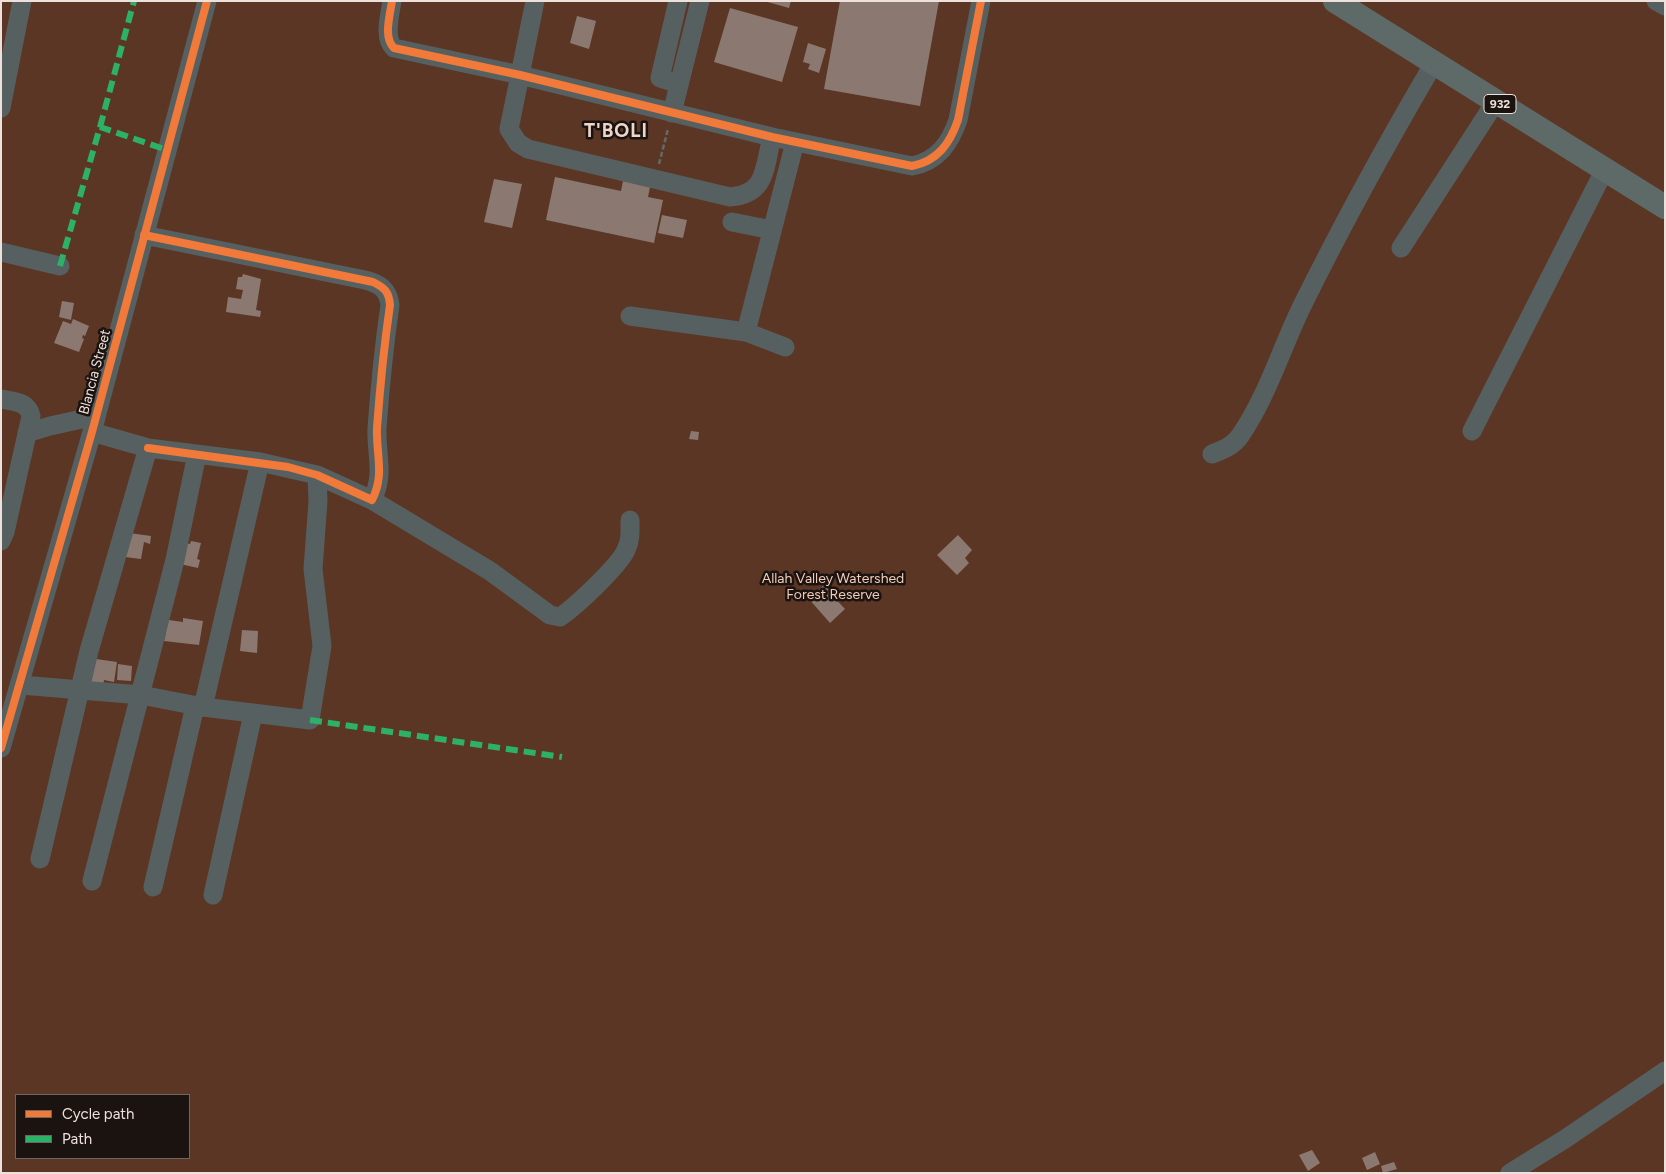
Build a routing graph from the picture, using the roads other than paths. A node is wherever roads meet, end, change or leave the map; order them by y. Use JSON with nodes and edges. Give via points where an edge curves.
{"nodes":[{"id":1,"x":22,"y":1,"type":"edge"},
{"id":2,"x":206,"y":1,"type":"edge"},
{"id":3,"x":392,"y":1,"type":"edge"},
{"id":4,"x":535,"y":1,"type":"edge"},
{"id":5,"x":678,"y":1,"type":"edge"},
{"id":6,"x":700,"y":1,"type":"edge"},
{"id":7,"x":981,"y":1,"type":"edge"},
{"id":8,"x":1656,"y":1,"type":"edge"},
{"id":9,"x":1340,"y":2,"type":"edge"},
{"id":10,"x":1665,"y":6,"type":"edge"},
{"id":11,"x":1434,"y":63,"type":"junction"},
{"id":12,"x":520,"y":75,"type":"junction"},
{"id":13,"x":679,"y":84,"type":"junction"},
{"id":14,"x":1496,"y":101,"type":"junction"},
{"id":15,"x":1,"y":108,"type":"edge"},
{"id":16,"x":672,"y":113,"type":"junction"},
{"id":17,"x":772,"y":137,"type":"junction"},
{"id":18,"x":795,"y":142,"type":"junction"},
{"id":19,"x":1605,"y":169,"type":"junction"},
{"id":20,"x":1665,"y":207,"type":"edge"},
{"id":21,"x":732,"y":222,"type":"dead end"},
{"id":22,"x":772,"y":230,"type":"junction"},
{"id":23,"x":144,"y":235,"type":"junction"},
{"id":24,"x":1400,"y":248,"type":"dead end"},
{"id":25,"x":1,"y":252,"type":"edge"},
{"id":26,"x":60,"y":266,"type":"dead end"},
{"id":27,"x":630,"y":316,"type":"dead end"},
{"id":28,"x":746,"y":332,"type":"junction"},
{"id":29,"x":785,"y":347,"type":"dead end"},
{"id":30,"x":1,"y":399,"type":"edge"},
{"id":31,"x":94,"y":424,"type":"junction"},
{"id":32,"x":1472,"y":431,"type":"dead end"},
{"id":33,"x":27,"y":433,"type":"junction"},
{"id":34,"x":148,"y":448,"type":"junction"},
{"id":35,"x":197,"y":454,"type":"junction"},
{"id":36,"x":1212,"y":454,"type":"dead end"},
{"id":37,"x":260,"y":462,"type":"junction"},
{"id":38,"x":317,"y":475,"type":"junction"},
{"id":39,"x":372,"y":500,"type":"junction"},
{"id":40,"x":630,"y":520,"type":"dead end"},
{"id":41,"x":1,"y":541,"type":"edge"},
{"id":42,"x":21,"y":685,"type":"junction"},
{"id":43,"x":81,"y":690,"type":"junction"},
{"id":44,"x":141,"y":696,"type":"junction"},
{"id":45,"x":199,"y":706,"type":"junction"},
{"id":46,"x":253,"y":714,"type":"junction"},
{"id":47,"x":1,"y":748,"type":"edge"},
{"id":48,"x":40,"y":859,"type":"dead end"},
{"id":49,"x":92,"y":881,"type":"dead end"},
{"id":50,"x":153,"y":887,"type":"dead end"},
{"id":51,"x":213,"y":895,"type":"dead end"},
{"id":52,"x":1665,"y":1071,"type":"edge"},
{"id":53,"x":1510,"y":1173,"type":"edge"}],
"edges":[{"from":1,"to":15,"type":"street"},
{"from":2,"to":23,"type":"street","name":"Blancia Street"},
{"from":3,"to":12,"type":"street","via":[[388,37],[394,48]]},
{"from":4,"to":12,"type":"street"},
{"from":5,"to":13,"type":"street","via":[[660,78]]},
{"from":6,"to":13,"type":"street"},
{"from":7,"to":18,"type":"street","via":[[958,120],[947,144],[937,156],[912,166]]},
{"from":8,"to":10,"type":"street"},
{"from":9,"to":11,"type":"main road","number":"932"},
{"from":11,"to":14,"type":"main road","number":"932"},
{"from":11,"to":36,"type":"street","via":[[1346,219],[1252,417],[1239,438],[1228,448]]},
{"from":12,"to":16,"type":"street"},
{"from":12,"to":17,"type":"street","via":[[509,129],[518,143],[528,148],[730,197],[745,196],[754,191],[762,179]]},
{"from":13,"to":16,"type":"street"},
{"from":14,"to":19,"type":"main road","number":"932"},
{"from":14,"to":24,"type":"street"},
{"from":16,"to":17,"type":"street"},
{"from":17,"to":18,"type":"street"},
{"from":18,"to":22,"type":"street"},
{"from":19,"to":20,"type":"main road","number":"932"},
{"from":19,"to":32,"type":"street"},
{"from":21,"to":22,"type":"street"},
{"from":22,"to":28,"type":"street"},
{"from":23,"to":31,"type":"street","name":"Blancia Street"},
{"from":23,"to":39,"type":"street","via":[[365,280],[383,287],[389,294],[390,305],[377,434],[380,476]]},
{"from":25,"to":26,"type":"street"},
{"from":27,"to":28,"type":"street"},
{"from":28,"to":29,"type":"street"},
{"from":30,"to":33,"type":"street","via":[[24,404],[30,409]]},
{"from":31,"to":33,"type":"street","via":[[50,426]]},
{"from":31,"to":34,"type":"street"},
{"from":31,"to":42,"type":"street","name":"Blancia Street"},
{"from":33,"to":41,"type":"street"},
{"from":34,"to":35,"type":"street"},
{"from":34,"to":43,"type":"street"},
{"from":35,"to":37,"type":"street"},
{"from":35,"to":44,"type":"street","via":[[182,533]]},
{"from":37,"to":38,"type":"street"},
{"from":37,"to":45,"type":"street"},
{"from":38,"to":39,"type":"street"},
{"from":38,"to":46,"type":"street","via":[[313,569],[322,646],[310,720]]},
{"from":39,"to":40,"type":"street","via":[[490,571],[550,615],[560,616],[626,551]]},
{"from":42,"to":43,"type":"street"},
{"from":42,"to":47,"type":"street","name":"Blancia Street"},
{"from":43,"to":44,"type":"street"},
{"from":43,"to":48,"type":"street"},
{"from":44,"to":45,"type":"street"},
{"from":44,"to":49,"type":"street"},
{"from":45,"to":46,"type":"street"},
{"from":45,"to":50,"type":"street"},
{"from":46,"to":51,"type":"street"},
{"from":52,"to":53,"type":"street"}]}
